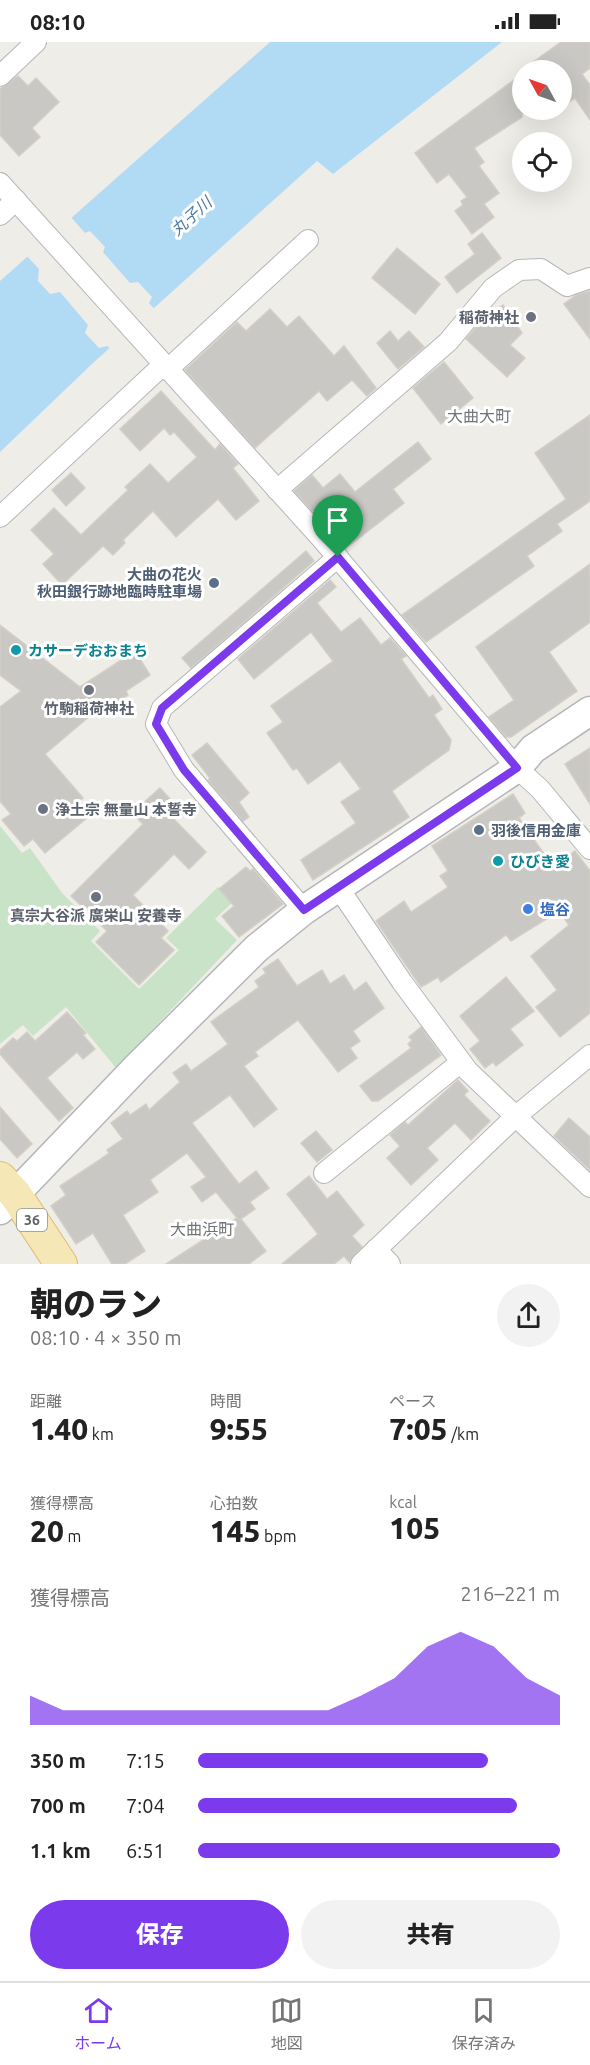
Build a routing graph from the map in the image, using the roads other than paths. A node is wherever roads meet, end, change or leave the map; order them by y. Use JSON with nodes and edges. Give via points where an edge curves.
{"nodes":[{"id":1,"x":36,"y":42,"type":"edge"},
{"id":2,"x":0,"y":76,"type":"edge"},
{"id":3,"x":0,"y":183,"type":"edge"},
{"id":4,"x":18,"y":204,"type":"junction"},
{"id":5,"x":0,"y":215,"type":"edge"},
{"id":6,"x":308,"y":240,"type":"dead end"},
{"id":7,"x":590,"y":278,"type":"edge"},
{"id":8,"x":165,"y":367,"type":"junction"},
{"id":9,"x":277,"y":490,"type":"junction"},
{"id":10,"x":0,"y":517,"type":"edge"},
{"id":11,"x":338,"y":557,"type":"junction"},
{"id":12,"x":590,"y":711,"type":"edge"},
{"id":13,"x":517,"y":768,"type":"junction"},
{"id":14,"x":590,"y":849,"type":"edge"},
{"id":15,"x":338,"y":887,"type":"junction"},
{"id":16,"x":304,"y":910,"type":"junction"},
{"id":17,"x":590,"y":1056,"type":"edge"},
{"id":18,"x":461,"y":1062,"type":"junction"},
{"id":19,"x":515,"y":1117,"type":"junction"},
{"id":20,"x":324,"y":1173,"type":"dead end"},
{"id":21,"x":590,"y":1187,"type":"edge"},
{"id":22,"x":5,"y":1194,"type":"edge"},
{"id":23,"x":376,"y":1249,"type":"junction"},
{"id":24,"x":61,"y":1264,"type":"edge"},
{"id":25,"x":361,"y":1264,"type":"edge"},
{"id":26,"x":390,"y":1264,"type":"edge"}],
"edges":[{"from":1,"to":2,"type":"street"},
{"from":3,"to":4,"type":"street"},
{"from":4,"to":5,"type":"street"},
{"from":4,"to":8,"type":"street"},
{"from":6,"to":8,"type":"street"},
{"from":7,"to":9,"type":"street","via":[[567,286],[541,269],[519,270],[493,288],[448,342]]},
{"from":8,"to":9,"type":"street"},
{"from":8,"to":10,"type":"street"},
{"from":9,"to":11,"type":"street"},
{"from":11,"to":13,"type":"street"},
{"from":11,"to":16,"type":"street","via":[[162,708],[156,724],[184,770]]},
{"from":12,"to":13,"type":"street","via":[[533,749]]},
{"from":13,"to":14,"type":"street","via":[[540,789]]},
{"from":13,"to":15,"type":"street"},
{"from":15,"to":16,"type":"street"},
{"from":15,"to":18,"type":"street"},
{"from":16,"to":22,"type":"street","via":[[257,948]]},
{"from":17,"to":19,"type":"street"},
{"from":18,"to":19,"type":"street"},
{"from":18,"to":20,"type":"street"},
{"from":19,"to":21,"type":"street"},
{"from":19,"to":23,"type":"street"},
{"from":22,"to":24,"type":"main road","number":"36"},
{"from":23,"to":25,"type":"street"},
{"from":23,"to":26,"type":"street"}]}
